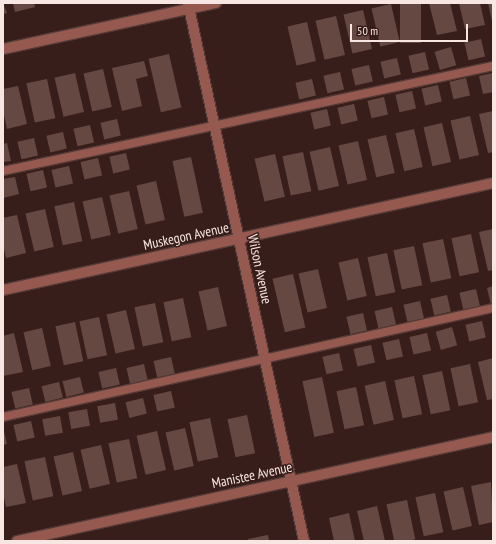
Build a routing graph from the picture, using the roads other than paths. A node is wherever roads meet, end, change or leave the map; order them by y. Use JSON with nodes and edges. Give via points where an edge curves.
{"nodes":[{"id":1,"x":216,"y":3,"type":"edge"},
{"id":2,"x":188,"y":6,"type":"edge"},
{"id":3,"x":3,"y":49,"type":"edge"},
{"id":4,"x":493,"y":66,"type":"edge"},
{"id":5,"x":214,"y":126,"type":"junction"},
{"id":6,"x":3,"y":171,"type":"edge"},
{"id":7,"x":493,"y":183,"type":"edge"},
{"id":8,"x":239,"y":238,"type":"junction"},
{"id":9,"x":3,"y":290,"type":"edge"},
{"id":10,"x":493,"y":308,"type":"edge"},
{"id":11,"x":265,"y":358,"type":"junction"},
{"id":12,"x":3,"y":417,"type":"edge"},
{"id":13,"x":493,"y":437,"type":"edge"},
{"id":14,"x":291,"y":481,"type":"junction"},
{"id":15,"x":17,"y":541,"type":"edge"},
{"id":16,"x":304,"y":541,"type":"edge"}],
"edges":[{"from":1,"to":2,"type":"street"},
{"from":2,"to":3,"type":"street"},
{"from":2,"to":5,"type":"street","name":"Wilson Avenue"},
{"from":4,"to":5,"type":"lane"},
{"from":5,"to":6,"type":"lane"},
{"from":5,"to":8,"type":"street","name":"Wilson Avenue"},
{"from":7,"to":8,"type":"street","name":"Muskegon Avenue"},
{"from":8,"to":9,"type":"street","name":"Muskegon Avenue"},
{"from":8,"to":11,"type":"street","name":"Wilson Avenue"},
{"from":10,"to":11,"type":"lane"},
{"from":11,"to":12,"type":"lane"},
{"from":11,"to":14,"type":"street","name":"Wilson Avenue"},
{"from":13,"to":14,"type":"street","name":"Manistee Avenue"},
{"from":14,"to":15,"type":"street","name":"Manistee Avenue"},
{"from":14,"to":16,"type":"street","name":"Wilson Avenue"}]}
